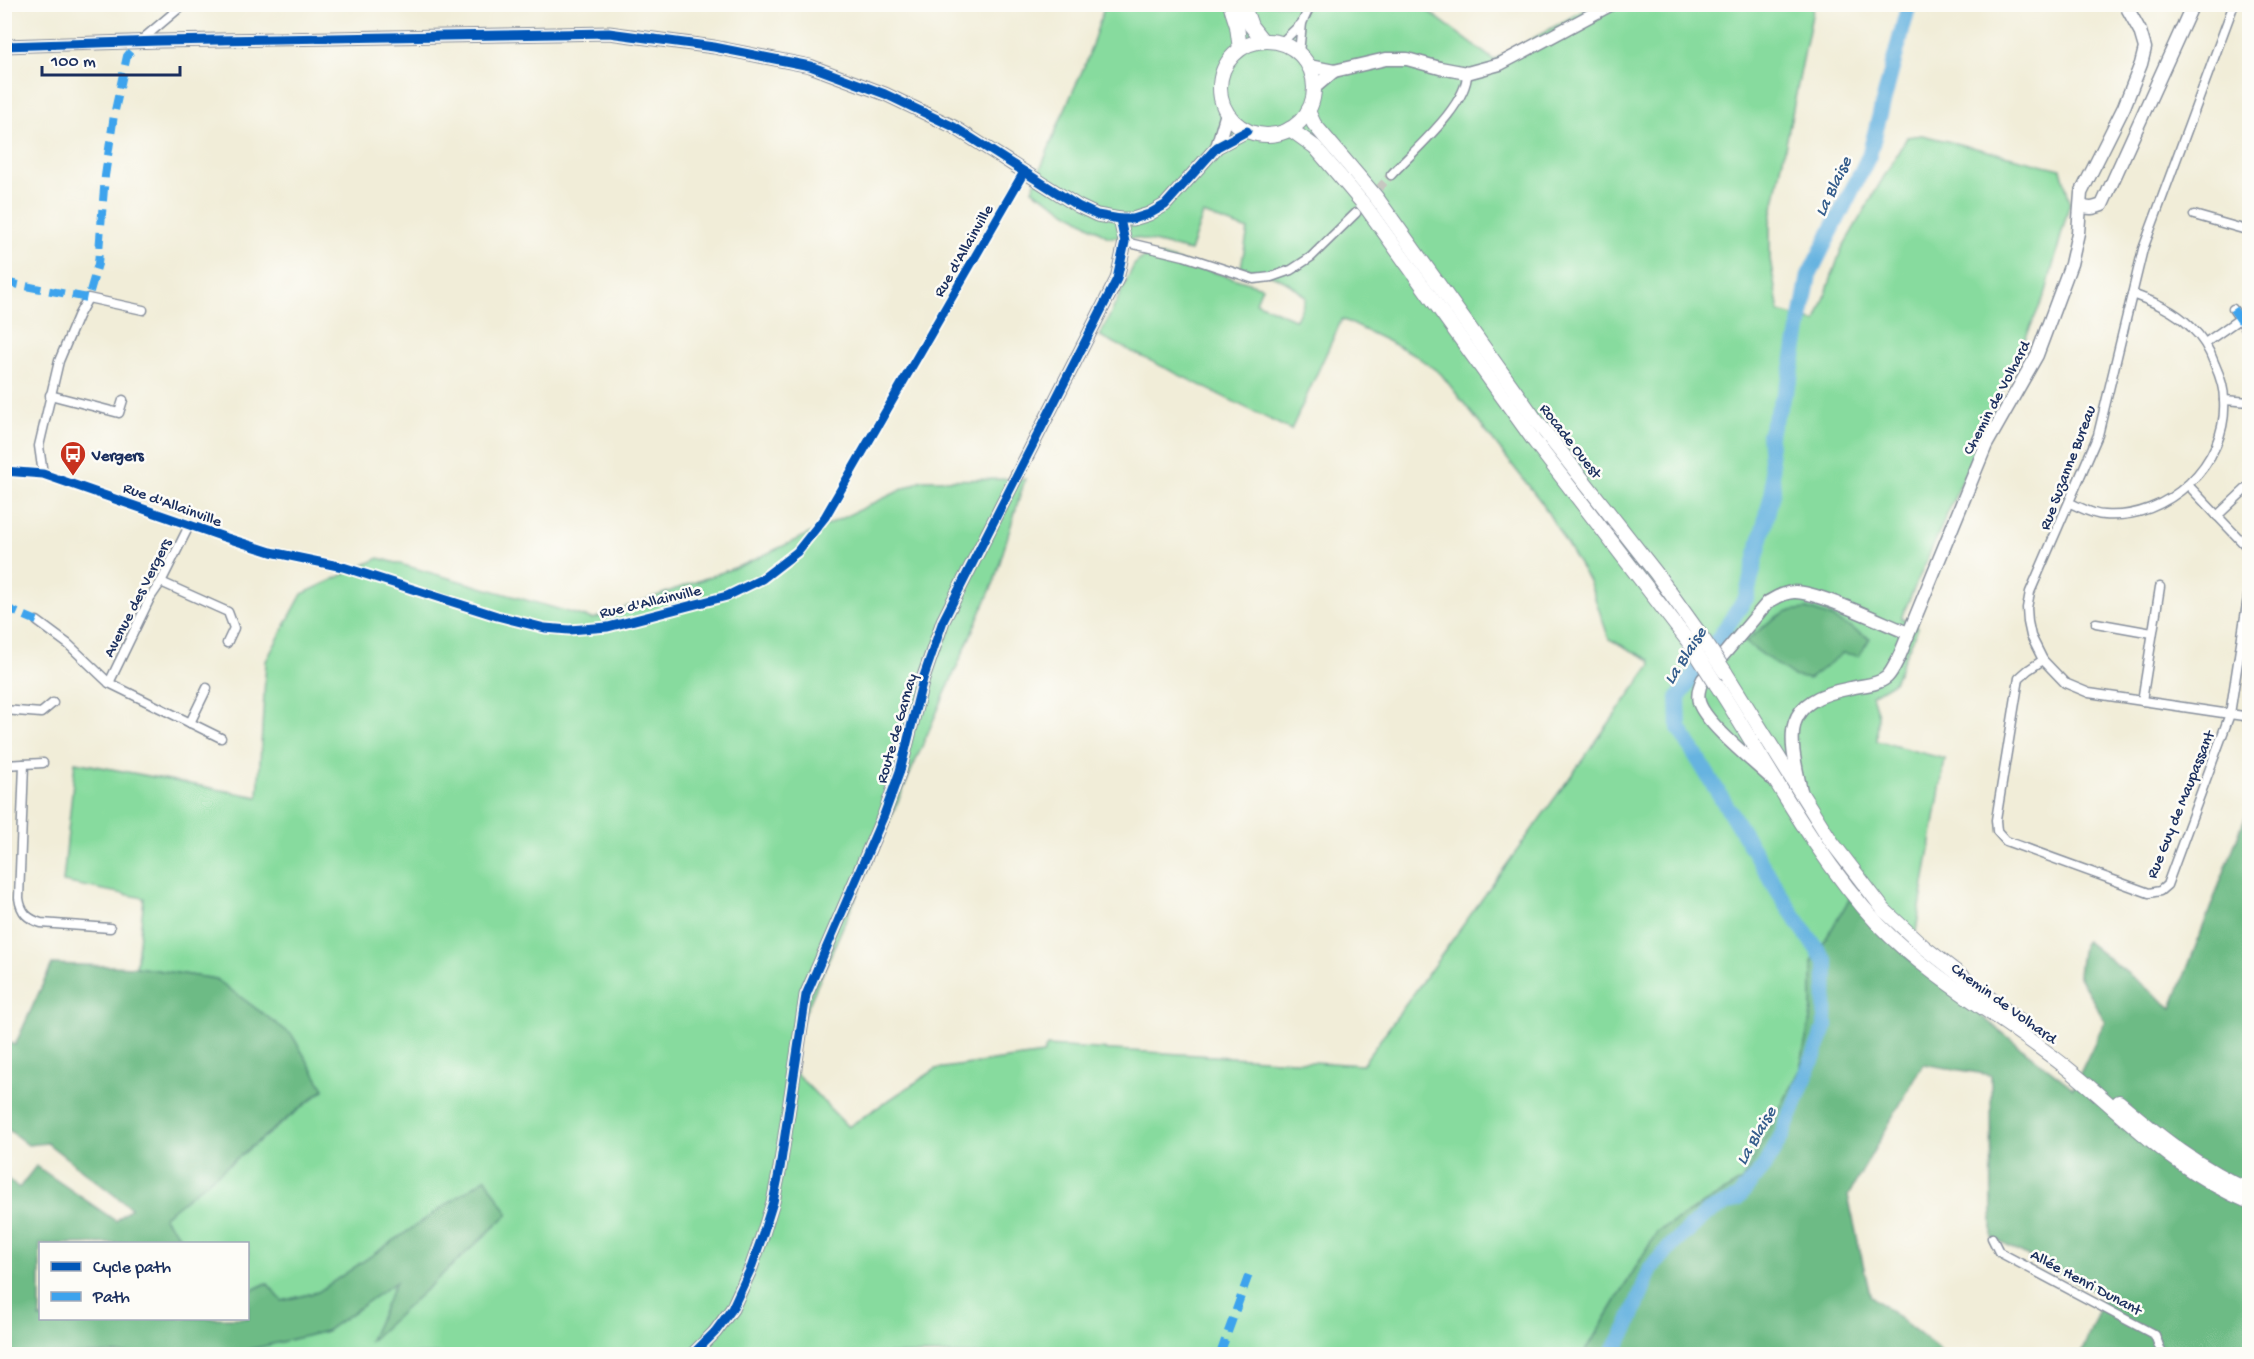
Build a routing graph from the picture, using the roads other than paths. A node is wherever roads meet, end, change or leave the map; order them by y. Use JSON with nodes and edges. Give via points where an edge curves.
{"nodes":[{"id":1,"x":184,"y":4,"type":"edge"},
{"id":2,"x":1230,"y":4,"type":"edge"},
{"id":3,"x":1243,"y":4,"type":"edge"},
{"id":4,"x":1311,"y":4,"type":"edge"},
{"id":5,"x":1612,"y":4,"type":"edge"},
{"id":6,"x":2125,"y":4,"type":"edge"},
{"id":7,"x":2193,"y":4,"type":"edge"},
{"id":8,"x":2234,"y":4,"type":"edge"},
{"id":9,"x":1302,"y":23,"type":"junction"},
{"id":10,"x":1263,"y":41,"type":"junction"},
{"id":11,"x":139,"y":42,"type":"junction"},
{"id":12,"x":1281,"y":43,"type":"junction"},
{"id":13,"x":4,"y":46,"type":"edge"},
{"id":14,"x":1240,"y":49,"type":"junction"},
{"id":15,"x":1299,"y":53,"type":"junction"},
{"id":16,"x":1308,"y":66,"type":"junction"},
{"id":17,"x":1334,"y":71,"type":"junction"},
{"id":18,"x":1467,"y":73,"type":"junction"},
{"id":19,"x":1314,"y":88,"type":"junction"},
{"id":20,"x":1308,"y":111,"type":"junction"},
{"id":21,"x":1227,"y":113,"type":"junction"},
{"id":22,"x":1290,"y":129,"type":"junction"},
{"id":23,"x":1247,"y":131,"type":"junction"},
{"id":24,"x":1217,"y":147,"type":"junction"},
{"id":25,"x":1024,"y":172,"type":"junction"},
{"id":26,"x":1391,"y":175,"type":"tunnel mouth"},
{"id":27,"x":2081,"y":205,"type":"junction"},
{"id":28,"x":1356,"y":213,"type":"dead end"},
{"id":29,"x":2194,"y":215,"type":"dead end"},
{"id":30,"x":1120,"y":219,"type":"junction"},
{"id":31,"x":2250,"y":231,"type":"edge"},
{"id":32,"x":1125,"y":242,"type":"junction"},
{"id":33,"x":2132,"y":294,"type":"junction"},
{"id":34,"x":2250,"y":298,"type":"edge"},
{"id":35,"x":2233,"y":309,"type":"dead end"},
{"id":36,"x":143,"y":310,"type":"dead end"},
{"id":37,"x":2239,"y":319,"type":"junction"},
{"id":38,"x":2250,"y":334,"type":"edge"},
{"id":39,"x":2205,"y":343,"type":"junction"},
{"id":40,"x":50,"y":395,"type":"junction"},
{"id":41,"x":123,"y":400,"type":"dead end"},
{"id":42,"x":2224,"y":400,"type":"junction"},
{"id":43,"x":2250,"y":402,"type":"edge"},
{"id":44,"x":4,"y":471,"type":"edge"},
{"id":45,"x":43,"y":474,"type":"junction"},
{"id":46,"x":2188,"y":485,"type":"junction"},
{"id":47,"x":2250,"y":486,"type":"edge"},
{"id":48,"x":2070,"y":503,"type":"junction"},
{"id":49,"x":2217,"y":516,"type":"junction"},
{"id":50,"x":190,"y":524,"type":"junction"},
{"id":51,"x":2250,"y":556,"type":"edge"},
{"id":52,"x":161,"y":582,"type":"junction"},
{"id":53,"x":2250,"y":584,"type":"edge"},
{"id":54,"x":2160,"y":587,"type":"dead end"},
{"id":55,"x":37,"y":621,"type":"dead end"},
{"id":56,"x":2096,"y":623,"type":"dead end"},
{"id":57,"x":1908,"y":633,"type":"junction"},
{"id":58,"x":2152,"y":633,"type":"junction"},
{"id":59,"x":227,"y":644,"type":"dead end"},
{"id":60,"x":2043,"y":660,"type":"junction"},
{"id":61,"x":109,"y":683,"type":"junction"},
{"id":62,"x":207,"y":688,"type":"dead end"},
{"id":63,"x":2142,"y":700,"type":"junction"},
{"id":64,"x":53,"y":703,"type":"dead end"},
{"id":65,"x":4,"y":710,"type":"edge"},
{"id":66,"x":2230,"y":714,"type":"junction"},
{"id":67,"x":2250,"y":717,"type":"edge"},
{"id":68,"x":190,"y":723,"type":"junction"},
{"id":69,"x":221,"y":738,"type":"dead end"},
{"id":70,"x":43,"y":763,"type":"dead end"},
{"id":71,"x":24,"y":764,"type":"junction"},
{"id":72,"x":4,"y":765,"type":"edge"},
{"id":73,"x":1780,"y":786,"type":"junction"},
{"id":74,"x":1802,"y":795,"type":"junction"},
{"id":75,"x":110,"y":928,"type":"dead end"},
{"id":76,"x":2250,"y":1191,"type":"edge"},
{"id":77,"x":2250,"y":1202,"type":"edge"},
{"id":78,"x":1992,"y":1238,"type":"dead end"},
{"id":79,"x":693,"y":1354,"type":"edge"},
{"id":80,"x":2162,"y":1354,"type":"edge"}],
"edges":[{"from":1,"to":11,"type":"street"},
{"from":2,"to":14,"type":"main road"},
{"from":3,"to":10,"type":"main road","via":[[1251,26]]},
{"from":4,"to":9,"type":"street"},
{"from":5,"to":18,"type":"street","via":[[1500,64]]},
{"from":6,"to":27,"type":"street","name":"Chemin de Volhard","via":[[2145,48],[2124,107],[2081,193]]},
{"from":7,"to":27,"type":"street","via":[[2102,205]]},
{"from":8,"to":33,"type":"street","name":"Rue Suzanne Bureau","via":[[2144,249]]},
{"from":9,"to":12,"type":"street"},
{"from":9,"to":15,"type":"street"},
{"from":10,"to":12,"type":"main road"},
{"from":10,"to":14,"type":"main road"},
{"from":11,"to":13,"type":"street"},
{"from":11,"to":25,"type":"street","via":[[609,33],[714,47],[810,66],[885,94],[954,127]]},
{"from":12,"to":15,"type":"main road"},
{"from":14,"to":21,"type":"main road","via":[[1222,73],[1220,94]]},
{"from":15,"to":16,"type":"main road"},
{"from":16,"to":17,"type":"street"},
{"from":16,"to":19,"type":"main road"},
{"from":17,"to":18,"type":"street","via":[[1386,59],[1407,59]]},
{"from":17,"to":19,"type":"street"},
{"from":18,"to":26,"type":"street","via":[[1458,102]]},
{"from":19,"to":20,"type":"main road"},
{"from":20,"to":22,"type":"main road"},
{"from":20,"to":74,"type":"main road","name":"Rocade Ouest","bridge":true,"via":[[1314,124],[1376,197],[1535,419],[1656,573],[1725,672]]},
{"from":21,"to":23,"type":"main road"},
{"from":21,"to":24,"type":"street"},
{"from":22,"to":23,"type":"main road","via":[[1269,135]]},
{"from":22,"to":73,"type":"main road","name":"Rocade Ouest","bridge":true,"via":[[1322,154],[1366,207],[1528,433],[1691,645]]},
{"from":23,"to":24,"type":"street"},
{"from":24,"to":30,"type":"street","via":[[1165,205],[1141,216]]},
{"from":25,"to":30,"type":"street","via":[[1078,206]]},
{"from":25,"to":50,"type":"street","name":"Rue d'Allainville","via":[[825,517],[797,552],[762,579],[728,596],[608,627],[545,628],[343,567],[271,552]]},
{"from":27,"to":57,"type":"street","name":"Chemin de Volhard","via":[[2071,264],[2037,356],[1986,445]]},
{"from":28,"to":32,"type":"street","via":[[1311,257],[1271,277],[1254,279]]},
{"from":29,"to":31,"type":"street"},
{"from":30,"to":32,"type":"street","name":"Route de Garnay"},
{"from":32,"to":79,"type":"street","name":"Route de Garnay","via":[[1117,279],[943,621],[884,815],[806,995],[773,1202],[751,1268],[732,1309]]},
{"from":33,"to":39,"type":"street","via":[[2166,307]]},
{"from":33,"to":48,"type":"street","name":"Rue Suzanne Bureau","via":[[2098,435]]},
{"from":34,"to":37,"type":"street","via":[[2245,315]]},
{"from":35,"to":37,"type":"street"},
{"from":36,"to":40,"type":"street","via":[[88,298],[59,361]]},
{"from":37,"to":38,"type":"street"},
{"from":37,"to":39,"type":"street"},
{"from":39,"to":42,"type":"street","via":[[2221,381]]},
{"from":40,"to":41,"type":"street","via":[[119,413]]},
{"from":40,"to":45,"type":"street","via":[[39,446]]},
{"from":42,"to":43,"type":"street"},
{"from":42,"to":46,"type":"street","via":[[2223,421],[2214,450],[2202,472]]},
{"from":44,"to":45,"type":"street","name":"Rue d'Allainville"},
{"from":45,"to":50,"type":"street","name":"Rue d'Allainville"},
{"from":46,"to":48,"type":"street","via":[[2169,499],[2128,515],[2102,515]]},
{"from":46,"to":49,"type":"street"},
{"from":47,"to":49,"type":"street"},
{"from":48,"to":60,"type":"street","name":"Rue Suzanne Bureau","via":[[2030,592],[2027,608],[2031,636]]},
{"from":49,"to":51,"type":"street","via":[[2246,546]]},
{"from":50,"to":52,"type":"street","name":"Avenue des Vergers"},
{"from":52,"to":59,"type":"street","via":[[228,612],[234,628]]},
{"from":52,"to":61,"type":"street","name":"Avenue des Vergers"},
{"from":53,"to":66,"type":"street","name":"Rue Guy de Maupassant"},
{"from":54,"to":58,"type":"street"},
{"from":55,"to":61,"type":"street"},
{"from":56,"to":58,"type":"street"},
{"from":57,"to":73,"type":"street","via":[[1812,595],[1780,595],[1768,602],[1703,679],[1698,700],[1702,709],[1723,734]]},
{"from":57,"to":74,"type":"street","name":"Chemin de Volhard","via":[[1887,676],[1875,683],[1812,699],[1797,717],[1792,750]]},
{"from":58,"to":63,"type":"street"},
{"from":60,"to":63,"type":"street","name":"Rue Suzanne Bureau","via":[[2065,683],[2089,693]]},
{"from":60,"to":66,"type":"street","name":"Rue Guy de Maupassant","via":[[2019,678],[1997,831],[2006,841],[2149,893],[2166,885]]},
{"from":61,"to":68,"type":"street"},
{"from":62,"to":68,"type":"street"},
{"from":63,"to":66,"type":"street","name":"Rue Suzanne Bureau"},
{"from":64,"to":65,"type":"street","via":[[41,713]]},
{"from":66,"to":67,"type":"street","name":"Rue Suzanne Bureau"},
{"from":68,"to":69,"type":"street"},
{"from":70,"to":71,"type":"street"},
{"from":71,"to":72,"type":"street"},
{"from":71,"to":75,"type":"street","via":[[20,908],[41,923]]},
{"from":73,"to":77,"type":"main road","name":"Chemin de Volhard","via":[[1836,871],[1880,925],[1903,946],[2044,1050],[2168,1155],[2207,1181]]},
{"from":74,"to":76,"type":"main road","name":"Chemin de Volhard","via":[[1858,878],[1906,932],[2064,1054],[2182,1154]]},
{"from":78,"to":80,"type":"street","name":"Allée Henri Dunant","via":[[1999,1252],[2144,1327],[2155,1335]]}]}
